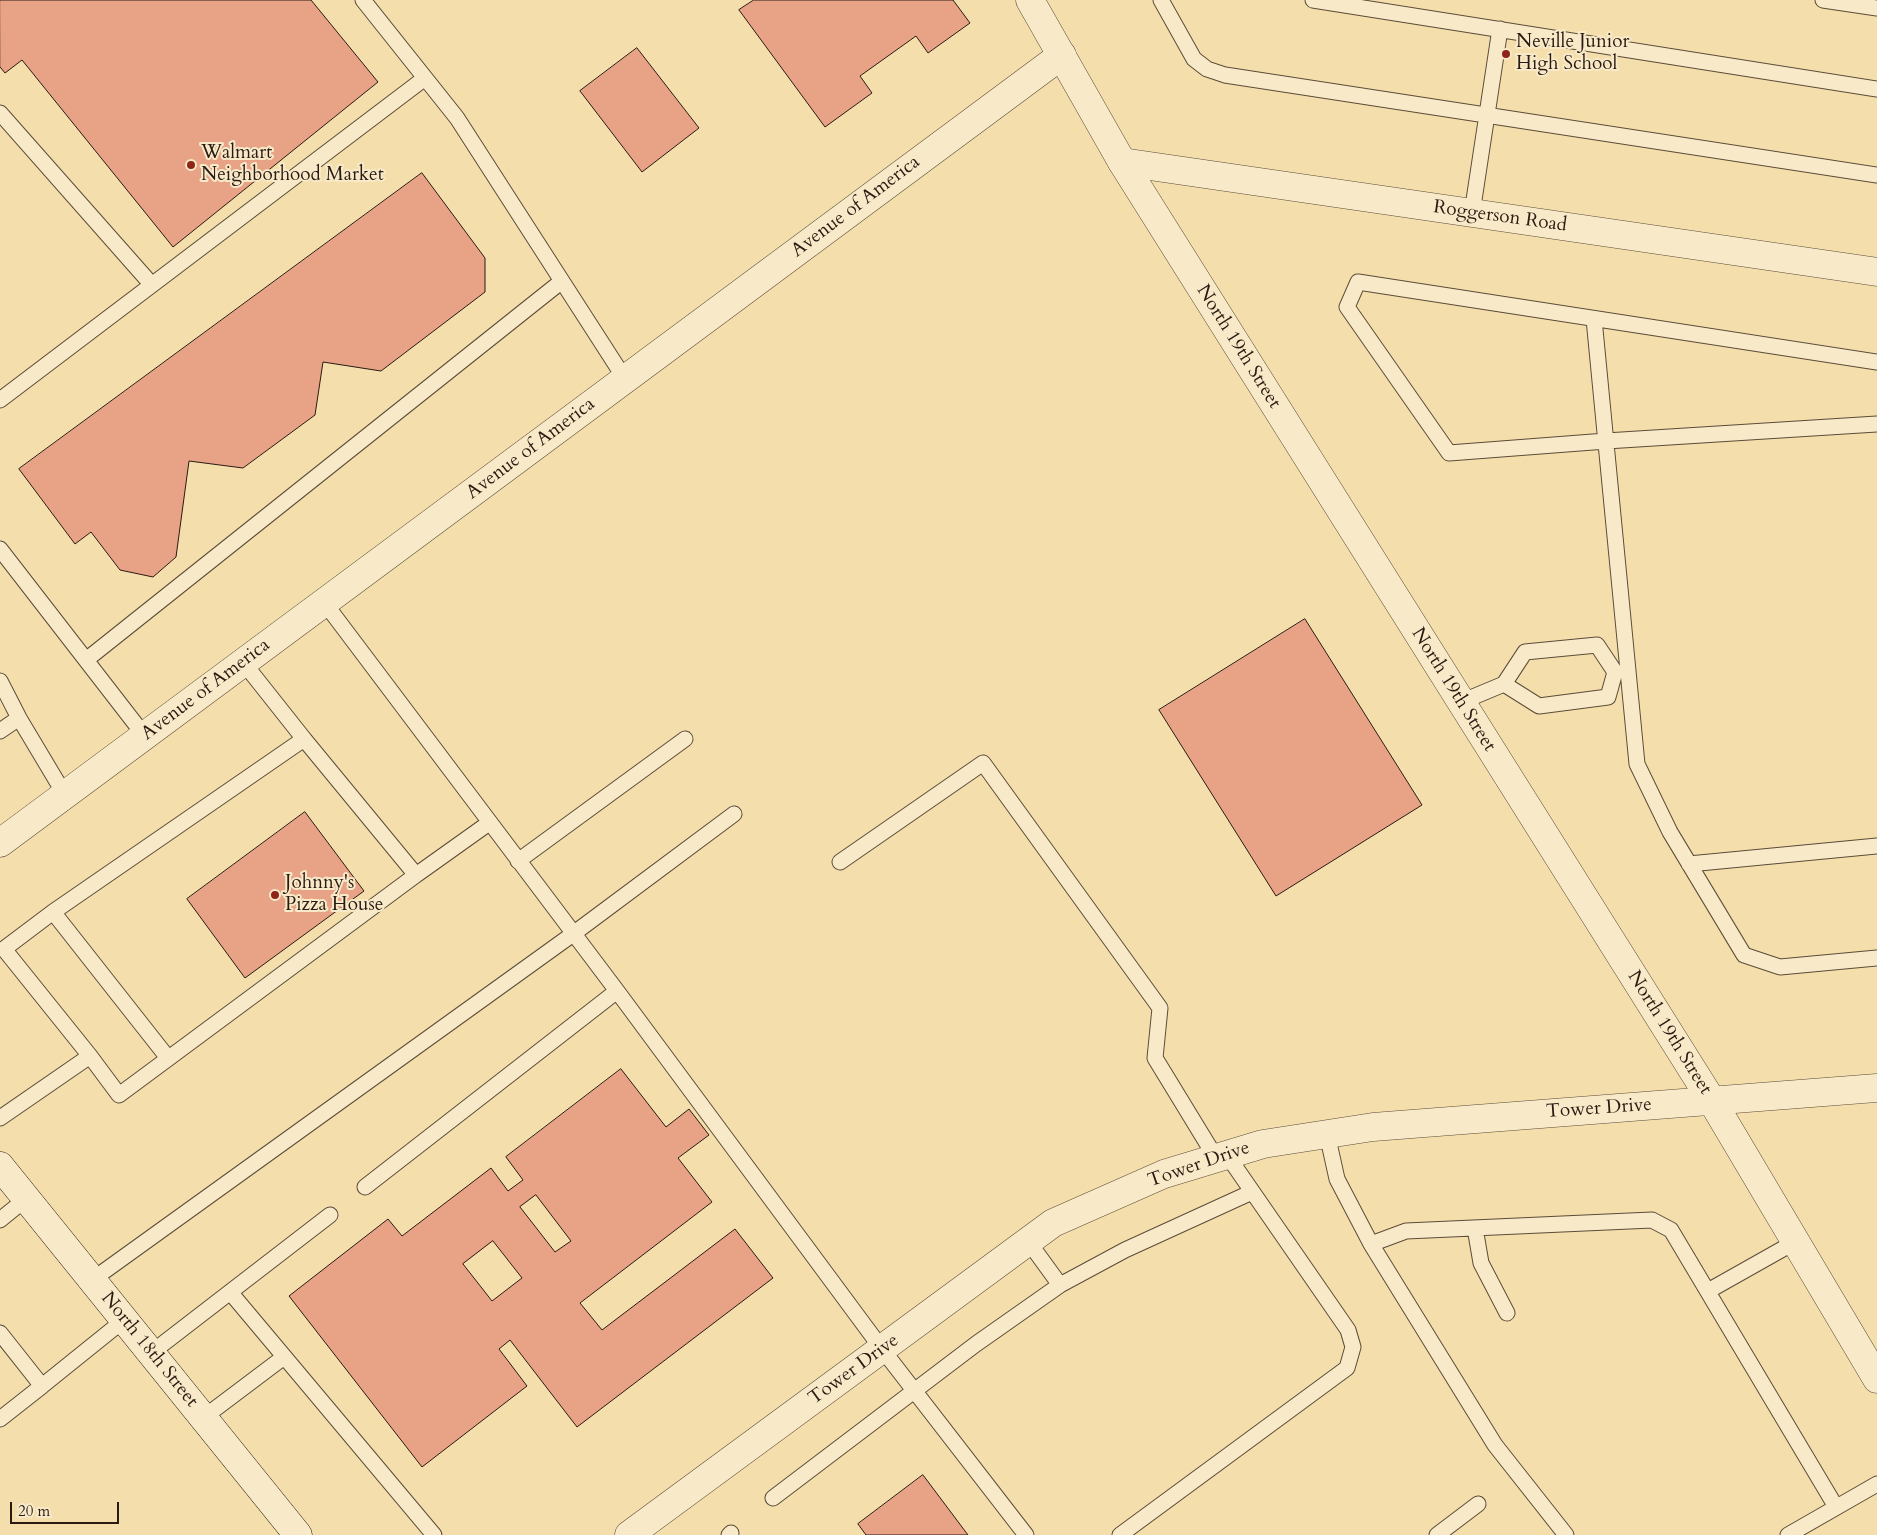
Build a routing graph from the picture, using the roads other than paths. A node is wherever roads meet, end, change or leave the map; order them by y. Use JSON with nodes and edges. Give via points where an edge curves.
{"nodes":[{"id":1,"x":363,"y":0,"type":"edge"},
{"id":2,"x":1030,"y":0,"type":"edge"},
{"id":3,"x":1161,"y":0,"type":"edge"},
{"id":4,"x":1313,"y":0,"type":"edge"},
{"id":5,"x":1823,"y":0,"type":"edge"},
{"id":6,"x":1877,"y":8,"type":"edge"},
{"id":7,"x":1500,"y":29,"type":"junction"},
{"id":8,"x":1062,"y":54,"type":"junction"},
{"id":9,"x":425,"y":78,"type":"junction"},
{"id":10,"x":1877,"y":89,"type":"edge"},
{"id":11,"x":0,"y":112,"type":"edge"},
{"id":12,"x":1487,"y":114,"type":"junction"},
{"id":13,"x":1122,"y":162,"type":"junction"},
{"id":14,"x":1877,"y":175,"type":"edge"},
{"id":15,"x":1472,"y":213,"type":"junction"},
{"id":16,"x":1877,"y":272,"type":"edge"},
{"id":17,"x":562,"y":281,"type":"junction"},
{"id":18,"x":152,"y":285,"type":"junction"},
{"id":19,"x":1594,"y":319,"type":"junction"},
{"id":20,"x":1877,"y":362,"type":"edge"},
{"id":21,"x":625,"y":379,"type":"junction"},
{"id":22,"x":0,"y":400,"type":"edge"},
{"id":23,"x":1877,"y":424,"type":"edge"},
{"id":24,"x":1606,"y":441,"type":"junction"},
{"id":25,"x":0,"y":549,"type":"edge"},
{"id":26,"x":324,"y":602,"type":"junction"},
{"id":27,"x":86,"y":660,"type":"junction"},
{"id":28,"x":243,"y":662,"type":"junction"},
{"id":29,"x":1621,"y":671,"type":"junction"},
{"id":30,"x":0,"y":681,"type":"edge"},
{"id":31,"x":1504,"y":684,"type":"junction"},
{"id":32,"x":1461,"y":702,"type":"junction"},
{"id":33,"x":19,"y":718,"type":"junction"},
{"id":34,"x":0,"y":731,"type":"edge"},
{"id":35,"x":144,"y":735,"type":"junction"},
{"id":36,"x":686,"y":739,"type":"dead end"},
{"id":37,"x":304,"y":740,"type":"junction"},
{"id":38,"x":65,"y":795,"type":"junction"},
{"id":39,"x":734,"y":814,"type":"dead end"},
{"id":40,"x":489,"y":823,"type":"junction"},
{"id":41,"x":0,"y":843,"type":"edge"},
{"id":42,"x":1877,"y":846,"type":"edge"},
{"id":43,"x":518,"y":861,"type":"junction"},
{"id":44,"x":840,"y":862,"type":"dead end"},
{"id":45,"x":1689,"y":864,"type":"junction"},
{"id":46,"x":416,"y":875,"type":"junction"},
{"id":47,"x":53,"y":912,"type":"junction"},
{"id":48,"x":573,"y":934,"type":"junction"},
{"id":49,"x":1877,"y":958,"type":"edge"},
{"id":50,"x":617,"y":991,"type":"junction"},
{"id":51,"x":90,"y":1056,"type":"junction"},
{"id":52,"x":168,"y":1058,"type":"junction"},
{"id":53,"x":1877,"y":1088,"type":"edge"},
{"id":54,"x":1712,"y":1101,"type":"junction"},
{"id":55,"x":0,"y":1118,"type":"edge"},
{"id":56,"x":1327,"y":1134,"type":"junction"},
{"id":57,"x":1222,"y":1156,"type":"junction"},
{"id":58,"x":0,"y":1166,"type":"edge"},
{"id":59,"x":364,"y":1187,"type":"dead end"},
{"id":60,"x":1252,"y":1192,"type":"junction"},
{"id":61,"x":27,"y":1198,"type":"junction"},
{"id":62,"x":330,"y":1215,"type":"dead end"},
{"id":63,"x":0,"y":1220,"type":"edge"},
{"id":64,"x":1475,"y":1228,"type":"junction"},
{"id":65,"x":1028,"y":1241,"type":"junction"},
{"id":66,"x":1795,"y":1242,"type":"junction"},
{"id":67,"x":1371,"y":1244,"type":"junction"},
{"id":68,"x":92,"y":1280,"type":"junction"},
{"id":69,"x":1060,"y":1285,"type":"junction"},
{"id":70,"x":1708,"y":1291,"type":"junction"},
{"id":71,"x":230,"y":1292,"type":"junction"},
{"id":72,"x":1507,"y":1313,"type":"dead end"},
{"id":73,"x":124,"y":1320,"type":"junction"},
{"id":74,"x":0,"y":1333,"type":"edge"},
{"id":75,"x":882,"y":1349,"type":"junction"},
{"id":76,"x":152,"y":1354,"type":"junction"},
{"id":77,"x":284,"y":1356,"type":"junction"},
{"id":78,"x":1877,"y":1379,"type":"edge"},
{"id":79,"x":42,"y":1386,"type":"junction"},
{"id":80,"x":914,"y":1390,"type":"junction"},
{"id":81,"x":203,"y":1418,"type":"junction"},
{"id":82,"x":0,"y":1419,"type":"edge"},
{"id":83,"x":1877,"y":1484,"type":"edge"},
{"id":84,"x":773,"y":1498,"type":"dead end"},
{"id":85,"x":1478,"y":1504,"type":"dead end"},
{"id":86,"x":1836,"y":1507,"type":"junction"},
{"id":87,"x":1121,"y":1534,"type":"edge"},
{"id":88,"x":298,"y":1535,"type":"edge"},
{"id":89,"x":434,"y":1535,"type":"edge"},
{"id":90,"x":629,"y":1535,"type":"edge"},
{"id":91,"x":1026,"y":1535,"type":"edge"},
{"id":92,"x":1436,"y":1535,"type":"edge"},
{"id":93,"x":1566,"y":1535,"type":"edge"},
{"id":94,"x":1788,"y":1535,"type":"edge"}],
"edges":[{"from":1,"to":9,"type":"lane"},
{"from":2,"to":8,"type":"street","name":"North 19th Street"},
{"from":3,"to":12,"type":"lane","via":[[1194,59],[1207,69]]},
{"from":4,"to":7,"type":"lane"},
{"from":5,"to":6,"type":"lane"},
{"from":7,"to":10,"type":"lane"},
{"from":7,"to":12,"type":"lane"},
{"from":8,"to":13,"type":"street","name":"North 19th Street"},
{"from":8,"to":21,"type":"street","name":"Avenue of America"},
{"from":9,"to":17,"type":"lane","via":[[457,118]]},
{"from":9,"to":18,"type":"lane"},
{"from":11,"to":18,"type":"lane"},
{"from":12,"to":14,"type":"lane"},
{"from":12,"to":15,"type":"lane"},
{"from":13,"to":15,"type":"street","name":"Roggerson Road"},
{"from":13,"to":32,"type":"street","name":"North 19th Street"},
{"from":15,"to":16,"type":"street","name":"Roggerson Road"},
{"from":17,"to":21,"type":"lane"},
{"from":17,"to":27,"type":"lane"},
{"from":18,"to":22,"type":"lane"},
{"from":19,"to":20,"type":"lane"},
{"from":19,"to":24,"type":"lane"},
{"from":19,"to":24,"type":"lane","via":[[1358,282],[1347,307],[1449,453]]},
{"from":21,"to":26,"type":"street","name":"Avenue of America"},
{"from":23,"to":24,"type":"lane"},
{"from":24,"to":29,"type":"lane"},
{"from":25,"to":27,"type":"lane"},
{"from":26,"to":28,"type":"street","name":"Avenue of America"},
{"from":26,"to":40,"type":"lane"},
{"from":27,"to":35,"type":"lane"},
{"from":28,"to":35,"type":"street","name":"Avenue of America"},
{"from":28,"to":37,"type":"lane"},
{"from":29,"to":31,"type":"lane","via":[[1608,697],[1539,706]]},
{"from":29,"to":31,"type":"lane","via":[[1597,645],[1525,652]]},
{"from":29,"to":45,"type":"lane","via":[[1637,764]]},
{"from":30,"to":33,"type":"lane"},
{"from":31,"to":32,"type":"lane"},
{"from":32,"to":54,"type":"street","name":"North 19th Street"},
{"from":33,"to":34,"type":"lane"},
{"from":33,"to":38,"type":"lane"},
{"from":35,"to":38,"type":"street","name":"Avenue of America"},
{"from":36,"to":43,"type":"lane"},
{"from":37,"to":46,"type":"lane"},
{"from":37,"to":47,"type":"lane"},
{"from":38,"to":41,"type":"street","name":"Avenue of America"},
{"from":39,"to":48,"type":"lane"},
{"from":40,"to":43,"type":"lane"},
{"from":40,"to":46,"type":"lane"},
{"from":42,"to":45,"type":"lane"},
{"from":43,"to":48,"type":"lane"},
{"from":44,"to":57,"type":"lane","via":[[983,763],[1160,1008],[1155,1058]]},
{"from":45,"to":49,"type":"lane","via":[[1744,955],[1780,967]]},
{"from":46,"to":52,"type":"lane"},
{"from":47,"to":51,"type":"lane","via":[[4,949]]},
{"from":47,"to":52,"type":"lane"},
{"from":48,"to":50,"type":"lane"},
{"from":48,"to":68,"type":"lane"},
{"from":50,"to":59,"type":"lane"},
{"from":50,"to":75,"type":"lane"},
{"from":51,"to":52,"type":"lane","via":[[119,1095]]},
{"from":51,"to":55,"type":"lane"},
{"from":53,"to":54,"type":"street","name":"Tower Drive"},
{"from":54,"to":56,"type":"street","name":"Tower Drive","via":[[1373,1127]]},
{"from":54,"to":66,"type":"street","name":"North 19th Street"},
{"from":56,"to":57,"type":"street","name":"Tower Drive","via":[[1263,1144]]},
{"from":56,"to":67,"type":"lane","via":[[1337,1179]]},
{"from":57,"to":60,"type":"lane"},
{"from":57,"to":65,"type":"street","name":"Tower Drive","via":[[1164,1174],[1053,1223]]},
{"from":58,"to":61,"type":"street","name":"North 18th Street"},
{"from":60,"to":69,"type":"lane","via":[[1125,1250]]},
{"from":60,"to":87,"type":"lane","via":[[1348,1330],[1352,1347],[1347,1368]]},
{"from":61,"to":63,"type":"lane"},
{"from":61,"to":68,"type":"street","name":"North 18th Street"},
{"from":62,"to":71,"type":"lane"},
{"from":64,"to":67,"type":"lane","via":[[1406,1231]]},
{"from":64,"to":70,"type":"lane","via":[[1652,1220],[1671,1230]]},
{"from":64,"to":72,"type":"lane","via":[[1481,1263]]},
{"from":65,"to":69,"type":"lane"},
{"from":65,"to":75,"type":"street","name":"Tower Drive"},
{"from":66,"to":70,"type":"lane"},
{"from":66,"to":78,"type":"street","name":"North 19th Street"},
{"from":67,"to":93,"type":"lane","via":[[1495,1445]]},
{"from":68,"to":73,"type":"street","name":"North 18th Street"},
{"from":69,"to":80,"type":"lane"},
{"from":70,"to":86,"type":"lane"},
{"from":71,"to":76,"type":"lane"},
{"from":71,"to":77,"type":"lane"},
{"from":73,"to":76,"type":"street","name":"North 18th Street"},
{"from":73,"to":79,"type":"lane"},
{"from":74,"to":79,"type":"lane"},
{"from":75,"to":80,"type":"lane"},
{"from":75,"to":90,"type":"street","name":"Tower Drive"},
{"from":76,"to":81,"type":"street","name":"North 18th Street"},
{"from":77,"to":81,"type":"lane"},
{"from":77,"to":89,"type":"lane"},
{"from":79,"to":82,"type":"lane"},
{"from":80,"to":84,"type":"lane"},
{"from":80,"to":91,"type":"lane"},
{"from":81,"to":88,"type":"street","name":"North 18th Street"},
{"from":83,"to":86,"type":"lane"},
{"from":85,"to":92,"type":"lane"},
{"from":86,"to":94,"type":"lane"}]}
